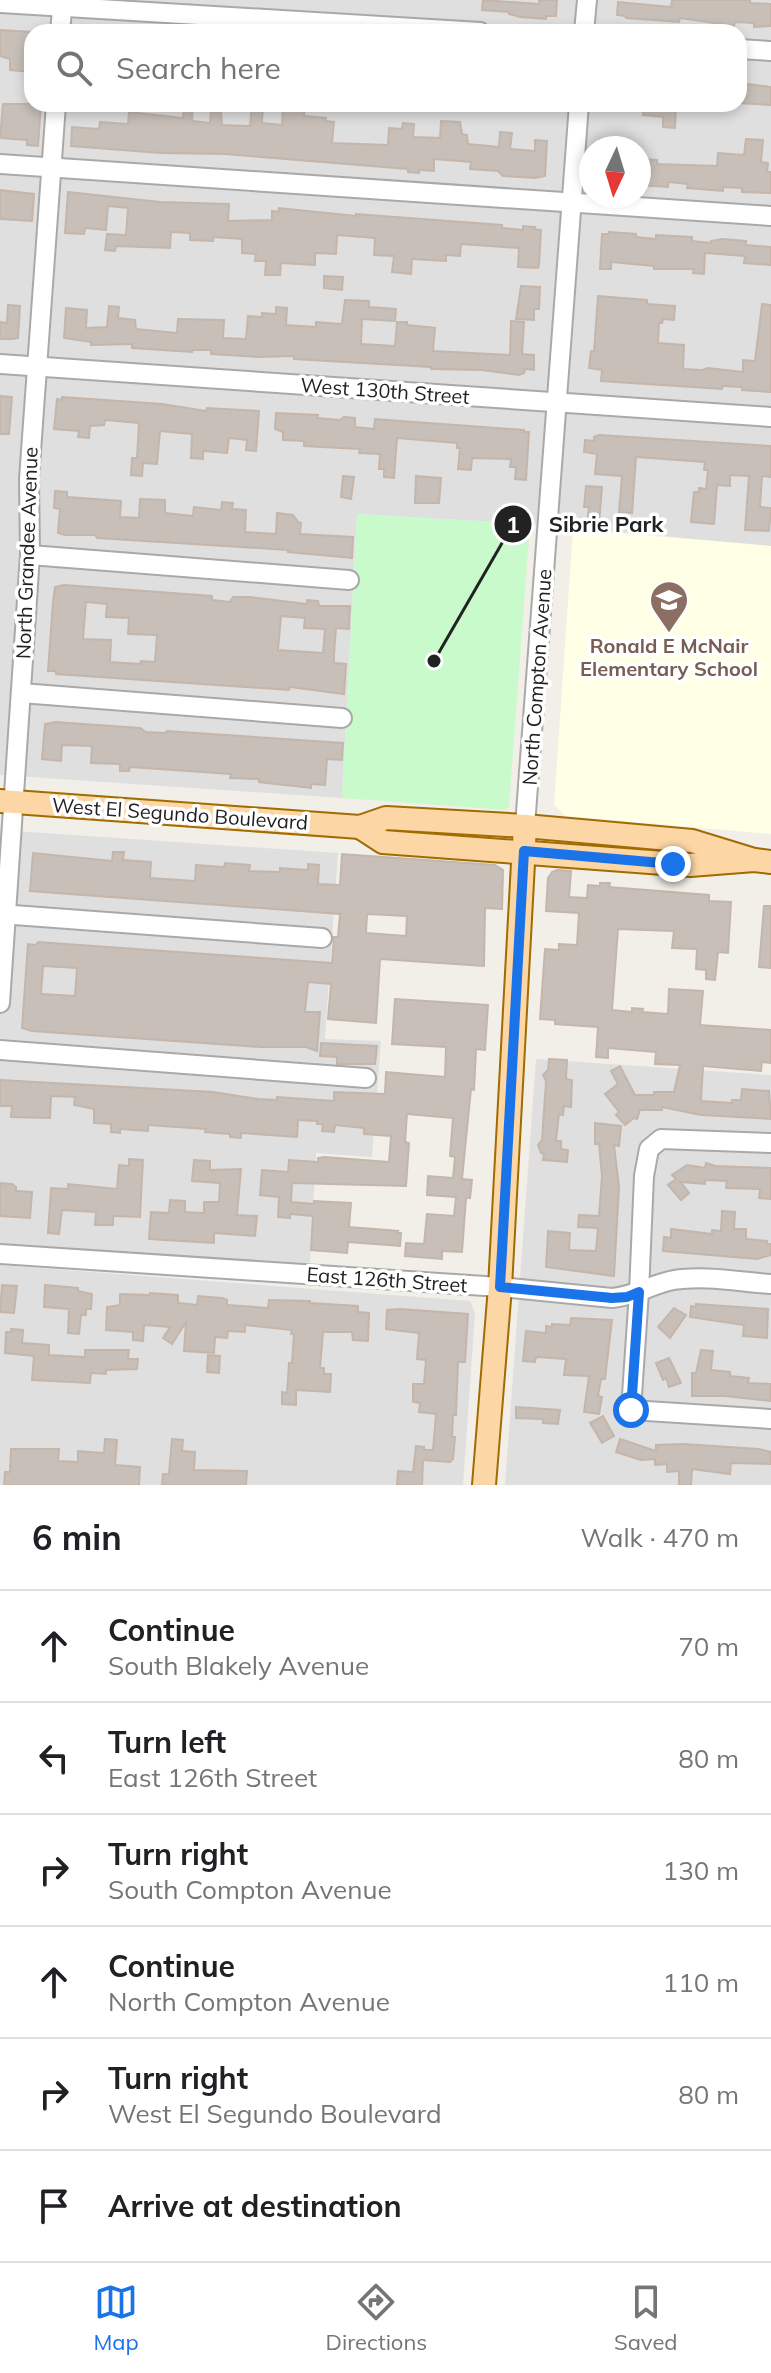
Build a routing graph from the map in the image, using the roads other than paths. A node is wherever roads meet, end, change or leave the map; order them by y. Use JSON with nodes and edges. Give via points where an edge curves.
{"nodes":[{"id":1,"x":587,"y":0,"type":"edge"},
{"id":2,"x":0,"y":3,"type":"edge"},
{"id":3,"x":62,"y":4,"type":"edge"},
{"id":4,"x":61,"y":24,"type":"edge"},
{"id":5,"x":361,"y":24,"type":"edge"},
{"id":6,"x":585,"y":24,"type":"edge"},
{"id":7,"x":747,"y":50,"type":"edge"},
{"id":8,"x":771,"y":51,"type":"edge"},
{"id":9,"x":56,"y":112,"type":"edge"},
{"id":10,"x":578,"y":112,"type":"edge"},
{"id":11,"x":0,"y":164,"type":"edge"},
{"id":12,"x":52,"y":168,"type":"junction"},
{"id":13,"x":571,"y":203,"type":"junction"},
{"id":14,"x":771,"y":216,"type":"edge"},
{"id":15,"x":0,"y":364,"type":"edge"},
{"id":16,"x":38,"y":367,"type":"junction"},
{"id":17,"x":556,"y":404,"type":"junction"},
{"id":18,"x":771,"y":417,"type":"edge"},
{"id":19,"x":30,"y":555,"type":"junction"},
{"id":20,"x":349,"y":580,"type":"dead end"},
{"id":21,"x":21,"y":693,"type":"junction"},
{"id":22,"x":342,"y":718,"type":"dead end"},
{"id":23,"x":7,"y":802,"type":"edge"},
{"id":24,"x":525,"y":826,"type":"junction"},
{"id":25,"x":360,"y":827,"type":"junction"},
{"id":26,"x":524,"y":851,"type":"junction"},
{"id":27,"x":762,"y":861,"type":"edge"},
{"id":28,"x":3,"y":914,"type":"edge"},
{"id":29,"x":322,"y":938,"type":"dead end"},
{"id":30,"x":0,"y":1003,"type":"edge"},
{"id":31,"x":0,"y":1050,"type":"edge"},
{"id":32,"x":366,"y":1078,"type":"dead end"},
{"id":33,"x":771,"y":1143,"type":"edge"},
{"id":34,"x":0,"y":1254,"type":"edge"},
{"id":35,"x":771,"y":1284,"type":"edge"},
{"id":36,"x":500,"y":1287,"type":"junction"},
{"id":37,"x":639,"y":1292,"type":"junction"},
{"id":38,"x":771,"y":1419,"type":"edge"},
{"id":39,"x":484,"y":1485,"type":"edge"}],
"edges":[{"from":1,"to":6,"type":"street"},
{"from":2,"to":3,"type":"street"},
{"from":3,"to":4,"type":"street"},
{"from":3,"to":5,"type":"street"},
{"from":7,"to":8,"type":"street"},
{"from":9,"to":12,"type":"street","name":"North Grandee Avenue"},
{"from":10,"to":13,"type":"street","name":"North Compton Avenue"},
{"from":11,"to":12,"type":"street"},
{"from":12,"to":13,"type":"street"},
{"from":12,"to":16,"type":"street","name":"North Grandee Avenue"},
{"from":13,"to":14,"type":"street"},
{"from":13,"to":17,"type":"street","name":"North Compton Avenue"},
{"from":15,"to":16,"type":"street","name":"West 130th Street"},
{"from":16,"to":17,"type":"street","name":"West 130th Street"},
{"from":16,"to":19,"type":"street","name":"North Grandee Avenue","via":[[29,479]]},
{"from":17,"to":18,"type":"street","name":"West 130th Street"},
{"from":17,"to":24,"type":"street","name":"North Compton Avenue"},
{"from":19,"to":20,"type":"street"},
{"from":19,"to":21,"type":"street","name":"North Grandee Avenue"},
{"from":21,"to":22,"type":"street"},
{"from":21,"to":23,"type":"street","name":"North Grandee Avenue"},
{"from":23,"to":25,"type":"main road","name":"West El Segundo Boulevard"},
{"from":23,"to":28,"type":"street","name":"North Grandee Avenue"},
{"from":24,"to":25,"type":"main road","name":"West El Segundo Boulevard","via":[[386,818]]},
{"from":24,"to":26,"type":"main road","name":"North Compton Avenue"},
{"from":24,"to":27,"type":"main road","name":"West El Segundo Boulevard","via":[[692,841]]},
{"from":25,"to":26,"type":"main road","name":"West El Segundo Boulevard","via":[[383,842]]},
{"from":26,"to":27,"type":"main road","name":"West El Segundo Boulevard","via":[[690,865]]},
{"from":26,"to":36,"type":"main road","name":"North Compton Avenue"},
{"from":28,"to":29,"type":"street"},
{"from":28,"to":30,"type":"street","name":"North Grandee Avenue"},
{"from":31,"to":32,"type":"street"},
{"from":33,"to":37,"type":"street","via":[[654,1142],[644,1176]]},
{"from":34,"to":36,"type":"street","name":"East 126th Street"},
{"from":35,"to":37,"type":"street","name":"East 126th Street","via":[[678,1279]]},
{"from":36,"to":37,"type":"street","name":"East 126th Street","via":[[612,1298]]},
{"from":36,"to":39,"type":"main road","name":"North Compton Avenue"},
{"from":37,"to":38,"type":"street","via":[[631,1410]]}]}
